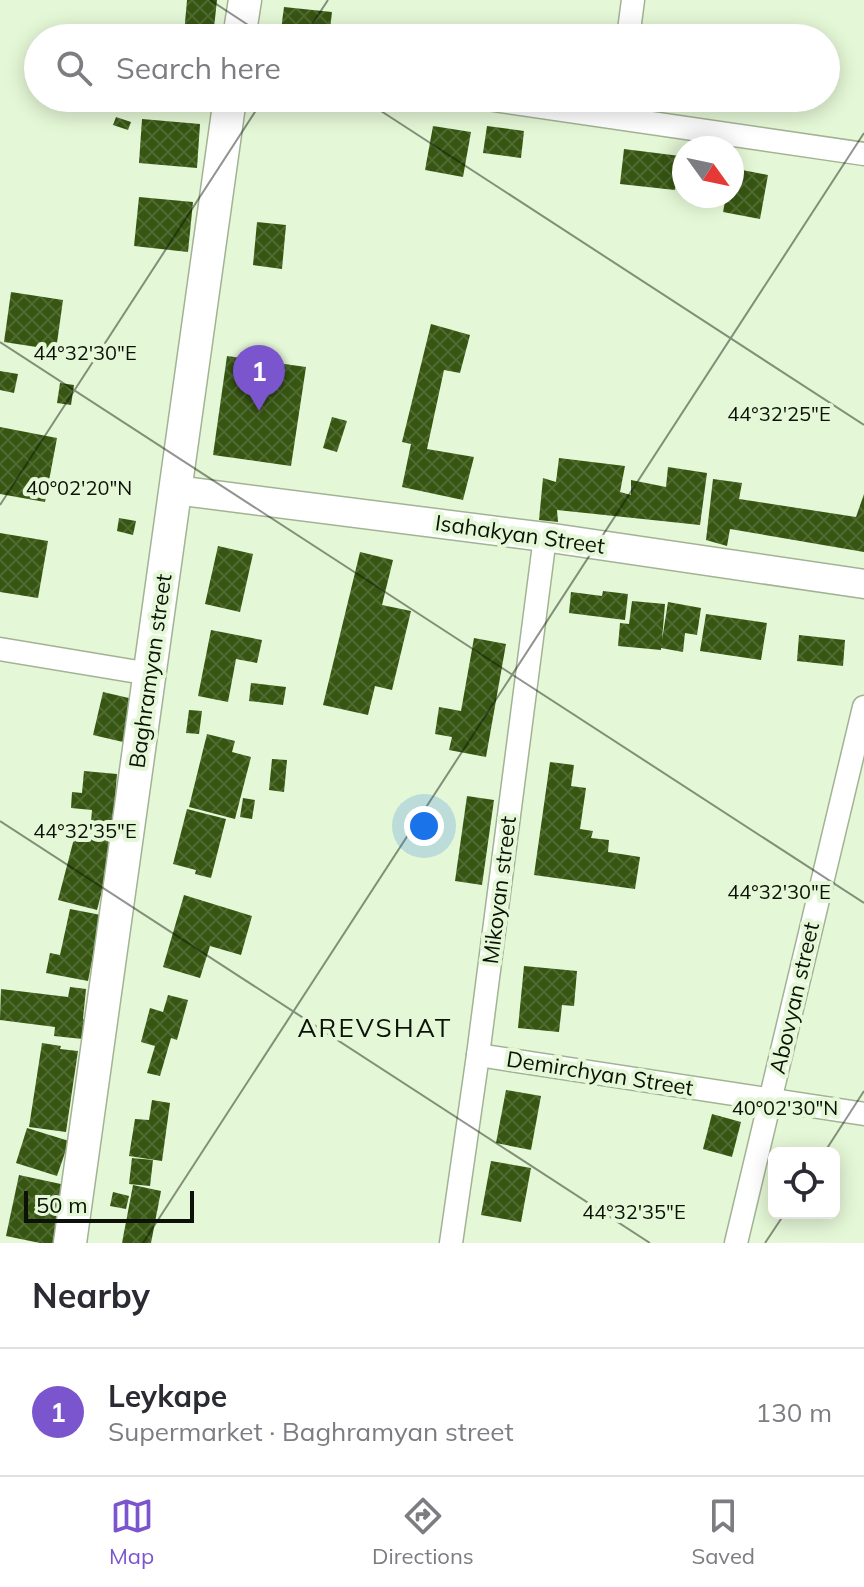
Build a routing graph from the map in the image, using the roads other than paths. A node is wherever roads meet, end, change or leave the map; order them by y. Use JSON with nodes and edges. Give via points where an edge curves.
{"nodes":[{"id":1,"x":245,"y":0,"type":"edge"},
{"id":2,"x":633,"y":0,"type":"edge"},
{"id":3,"x":241,"y":24,"type":"edge"},
{"id":4,"x":630,"y":24,"type":"edge"},
{"id":5,"x":228,"y":112,"type":"edge"},
{"id":6,"x":640,"y":112,"type":"edge"},
{"id":7,"x":864,"y":154,"type":"edge"},
{"id":8,"x":175,"y":490,"type":"junction"},
{"id":9,"x":545,"y":537,"type":"junction"},
{"id":10,"x":864,"y":584,"type":"edge"},
{"id":11,"x":0,"y":649,"type":"edge"},
{"id":12,"x":150,"y":674,"type":"junction"},
{"id":13,"x":864,"y":707,"type":"edge"},
{"id":14,"x":478,"y":1055,"type":"junction"},
{"id":15,"x":770,"y":1099,"type":"junction"},
{"id":16,"x":864,"y":1114,"type":"edge"},
{"id":17,"x":70,"y":1243,"type":"edge"},
{"id":18,"x":451,"y":1243,"type":"edge"},
{"id":19,"x":736,"y":1243,"type":"edge"}],
"edges":[{"from":1,"to":3,"type":"main road"},
{"from":2,"to":4,"type":"street"},
{"from":5,"to":8,"type":"main road","name":"Baghramyan street"},
{"from":6,"to":7,"type":"street"},
{"from":8,"to":9,"type":"street","name":"Isahakyan Street"},
{"from":8,"to":12,"type":"main road","name":"Baghramyan street"},
{"from":9,"to":10,"type":"street","name":"Isahakyan Street"},
{"from":9,"to":14,"type":"street","name":"Mikoyan street"},
{"from":11,"to":12,"type":"street"},
{"from":12,"to":17,"type":"main road","name":"Baghramyan street"},
{"from":13,"to":15,"type":"street","name":"Abovyan street"},
{"from":14,"to":15,"type":"street","name":"Demirchyan Street"},
{"from":14,"to":18,"type":"street","name":"Mikoyan street"},
{"from":15,"to":16,"type":"street","name":"Demirchyan Street"},
{"from":15,"to":19,"type":"street","name":"Abovyan street"}]}
